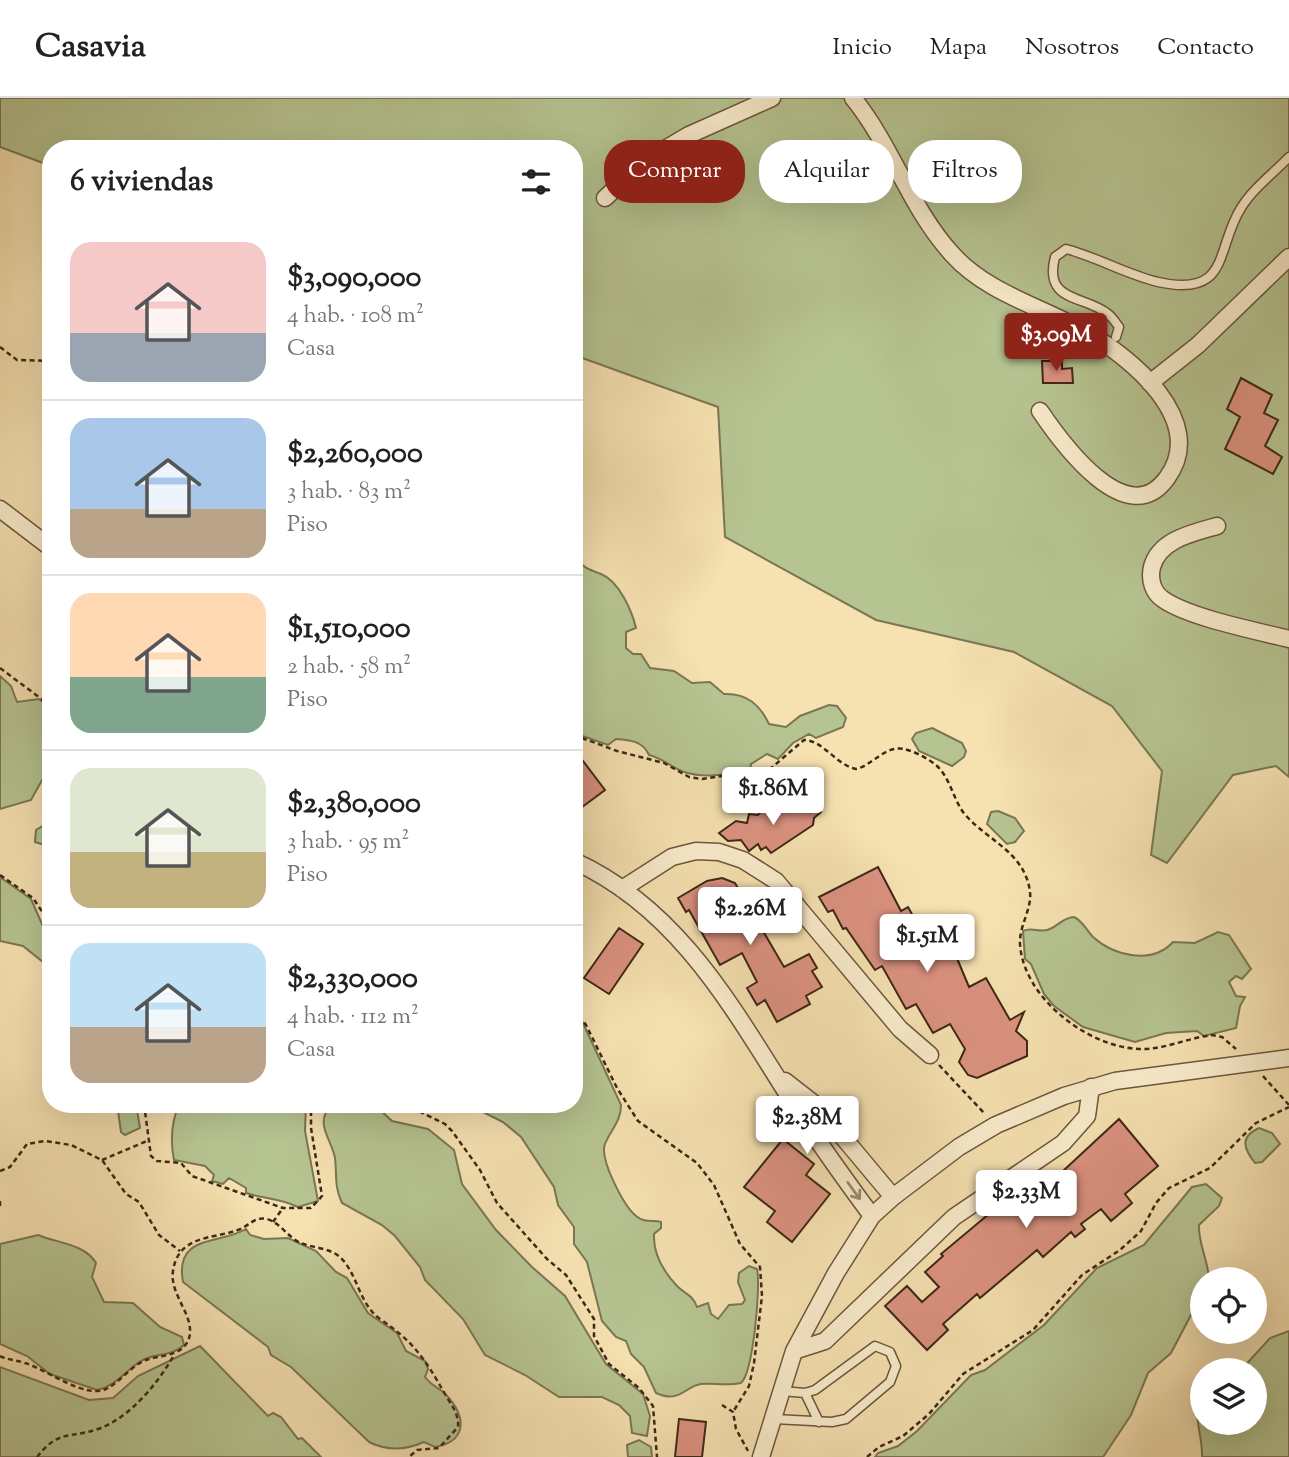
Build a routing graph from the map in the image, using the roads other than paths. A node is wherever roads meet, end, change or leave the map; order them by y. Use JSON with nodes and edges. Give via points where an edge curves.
{"nodes":[{"id":1,"x":772,"y":98,"type":"edge"},
{"id":2,"x":853,"y":98,"type":"edge"},
{"id":3,"x":680,"y":140,"type":"edge"},
{"id":4,"x":1289,"y":157,"type":"edge"},
{"id":5,"x":1289,"y":257,"type":"edge"},
{"id":6,"x":1116,"y":337,"type":"dead end"},
{"id":7,"x":1150,"y":383,"type":"junction"},
{"id":8,"x":1040,"y":411,"type":"dead end"},
{"id":9,"x":0,"y":509,"type":"edge"},
{"id":10,"x":1217,"y":526,"type":"dead end"},
{"id":11,"x":42,"y":541,"type":"edge"},
{"id":12,"x":1289,"y":639,"type":"edge"},
{"id":13,"x":583,"y":866,"type":"edge"},
{"id":14,"x":622,"y":889,"type":"junction"},
{"id":15,"x":930,"y":1055,"type":"road end"},
{"id":16,"x":1289,"y":1058,"type":"edge"},
{"id":17,"x":775,"y":1073,"type":"junction"},
{"id":18,"x":1091,"y":1087,"type":"junction"},
{"id":19,"x":893,"y":1196,"type":"junction"},
{"id":20,"x":872,"y":1216,"type":"junction"},
{"id":21,"x":793,"y":1351,"type":"junction"},
{"id":22,"x":782,"y":1391,"type":"junction"},
{"id":23,"x":805,"y":1393,"type":"junction"},
{"id":24,"x":774,"y":1419,"type":"junction"},
{"id":25,"x":819,"y":1422,"type":"junction"},
{"id":26,"x":761,"y":1457,"type":"edge"}],
"edges":[{"from":1,"to":3,"type":"street"},
{"from":2,"to":7,"type":"street","via":[[952,255],[980,279],[1104,343]]},
{"from":4,"to":6,"type":"lane","via":[[1239,210],[1220,266],[1209,278],[1189,284],[1160,282],[1066,248],[1055,257],[1052,269],[1066,296],[1108,313],[1119,327]]},
{"from":5,"to":7,"type":"street","via":[[1198,345]]},
{"from":7,"to":8,"type":"street","via":[[1178,425],[1180,447],[1164,483],[1144,494],[1113,491],[1067,447]]},
{"from":9,"to":11,"type":"street"},
{"from":10,"to":12,"type":"street","via":[[1170,543],[1156,555],[1152,587],[1163,600],[1186,610]]},
{"from":13,"to":14,"type":"street"},
{"from":14,"to":15,"type":"street","via":[[672,857],[696,851],[743,860],[776,881],[900,1029]]},
{"from":14,"to":17,"type":"street","via":[[664,922],[699,960]]},
{"from":16,"to":18,"type":"street"},
{"from":17,"to":19,"type":"street","via":[[817,1105]]},
{"from":17,"to":20,"type":"street","one_way":true},
{"from":18,"to":19,"type":"street","via":[[996,1125]]},
{"from":18,"to":21,"type":"street","via":[[1087,1116],[1063,1143],[954,1217],[825,1341]]},
{"from":19,"to":20,"type":"street"},
{"from":20,"to":21,"type":"street"},
{"from":21,"to":22,"type":"street"},
{"from":22,"to":23,"type":"lane"},
{"from":22,"to":24,"type":"street"},
{"from":23,"to":25,"type":"lane"},
{"from":23,"to":25,"type":"lane","via":[[825,1385],[875,1346],[883,1347],[894,1359],[895,1374],[890,1382],[851,1416]]},
{"from":24,"to":25,"type":"lane"},
{"from":24,"to":26,"type":"street"}]}
